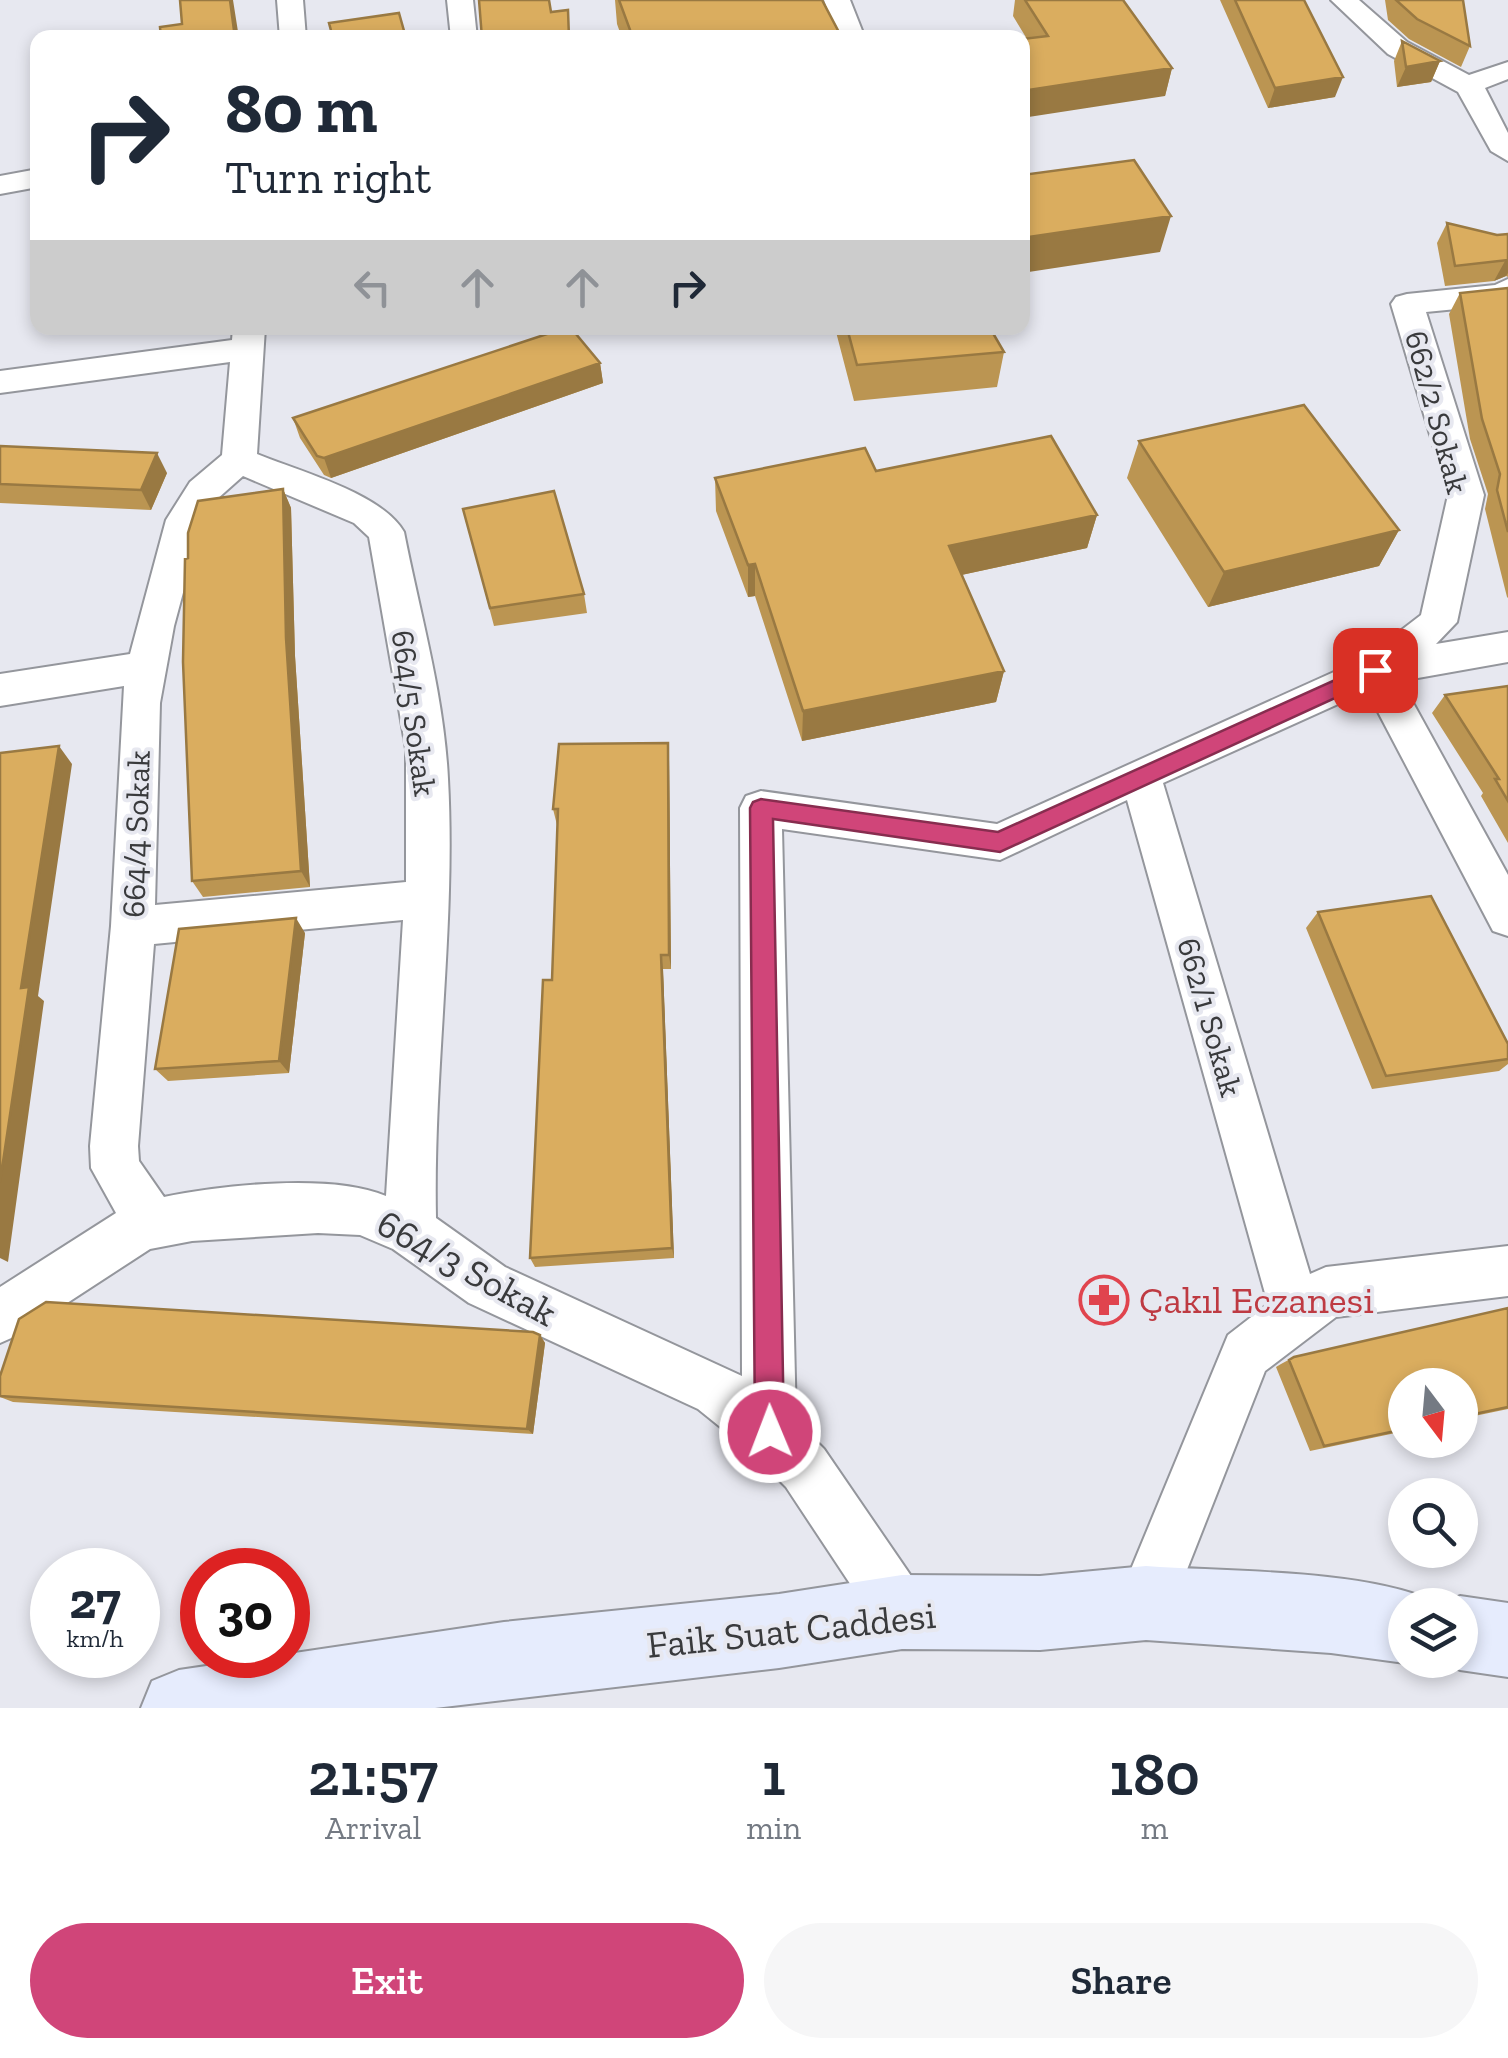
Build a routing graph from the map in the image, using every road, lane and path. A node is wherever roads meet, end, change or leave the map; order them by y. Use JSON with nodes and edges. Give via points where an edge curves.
{"nodes":[{"id":1,"x":290,"y":0,"type":"edge"},
{"id":2,"x":460,"y":0,"type":"edge"},
{"id":3,"x":837,"y":0,"type":"edge"},
{"id":4,"x":1344,"y":0,"type":"edge"},
{"id":5,"x":292,"y":30,"type":"edge"},
{"id":6,"x":463,"y":30,"type":"edge"},
{"id":7,"x":849,"y":30,"type":"edge"},
{"id":8,"x":1508,"y":70,"type":"edge"},
{"id":9,"x":1467,"y":85,"type":"junction"},
{"id":10,"x":1508,"y":152,"type":"edge"},
{"id":11,"x":30,"y":179,"type":"edge"},
{"id":12,"x":0,"y":185,"type":"edge"},
{"id":13,"x":1508,"y":290,"type":"edge"},
{"id":14,"x":248,"y":338,"type":"edge"},
{"id":15,"x":0,"y":382,"type":"edge"},
{"id":16,"x":239,"y":460,"type":"junction"},
{"id":17,"x":1508,"y":646,"type":"edge"},
{"id":18,"x":147,"y":667,"type":"junction"},
{"id":19,"x":1375,"y":670,"type":"junction"},
{"id":20,"x":0,"y":690,"type":"edge"},
{"id":21,"x":1140,"y":775,"type":"junction"},
{"id":22,"x":428,"y":900,"type":"junction"},
{"id":23,"x":1508,"y":918,"type":"edge"},
{"id":24,"x":133,"y":926,"type":"junction"},
{"id":25,"x":152,"y":1223,"type":"junction"},
{"id":26,"x":410,"y":1231,"type":"junction"},
{"id":27,"x":1508,"y":1271,"type":"edge"},
{"id":28,"x":1298,"y":1315,"type":"junction"},
{"id":29,"x":0,"y":1317,"type":"edge"},
{"id":30,"x":770,"y":1432,"type":"junction"},
{"id":31,"x":1146,"y":1603,"type":"junction"},
{"id":32,"x":902,"y":1612,"type":"junction"},
{"id":33,"x":1388,"y":1624,"type":"edge"},
{"id":34,"x":1478,"y":1636,"type":"edge"},
{"id":35,"x":1508,"y":1640,"type":"edge"},
{"id":36,"x":179,"y":1708,"type":"edge"}],
"edges":[{"from":1,"to":5,"type":"street"},
{"from":2,"to":6,"type":"street"},
{"from":3,"to":7,"type":"street"},
{"from":4,"to":9,"type":"street","via":[[1378,34]]},
{"from":8,"to":9,"type":"street"},
{"from":9,"to":10,"type":"street","via":[[1487,113],[1493,140]]},
{"from":11,"to":12,"type":"street"},
{"from":13,"to":19,"type":"street","name":"662/2 Sokak","via":[[1408,304],[1466,495],[1438,622]]},
{"from":14,"to":15,"type":"street"},
{"from":14,"to":16,"type":"street"},
{"from":16,"to":18,"type":"street","name":"664/4 Sokak","via":[[203,491],[184,520]]},
{"from":16,"to":22,"type":"street","name":"664/5 Sokak","via":[[368,514],[386,532],[424,736]]},
{"from":17,"to":19,"type":"street"},
{"from":18,"to":20,"type":"street"},
{"from":18,"to":24,"type":"street","name":"664/4 Sokak","via":[[140,703]]},
{"from":19,"to":21,"type":"street"},
{"from":19,"to":23,"type":"street"},
{"from":21,"to":28,"type":"street","name":"662/1 Sokak"},
{"from":21,"to":30,"type":"street","via":[[1000,842],[761,808]]},
{"from":22,"to":24,"type":"street"},
{"from":22,"to":26,"type":"street","name":"664/5 Sokak","via":[[409,1132]]},
{"from":24,"to":25,"type":"street","name":"664/4 Sokak","via":[[115,1168]]},
{"from":25,"to":26,"type":"street","name":"664/3 Sokak","via":[[318,1208],[360,1210]]},
{"from":25,"to":29,"type":"street","name":"664/3 Sokak"},
{"from":26,"to":30,"type":"street","name":"664/3 Sokak","via":[[487,1285],[716,1390]]},
{"from":27,"to":28,"type":"street","via":[[1326,1292]]},
{"from":28,"to":31,"type":"street","via":[[1246,1352]]},
{"from":30,"to":32,"type":"street","name":"664/3 Sokak","via":[[805,1468]]},
{"from":31,"to":32,"type":"street","name":"Faik Suat Caddesi","via":[[1040,1613]]},
{"from":31,"to":33,"type":"street","name":"Faik Suat Caddesi"},
{"from":32,"to":36,"type":"street","name":"Faik Suat Caddesi"},
{"from":34,"to":35,"type":"street"}]}
